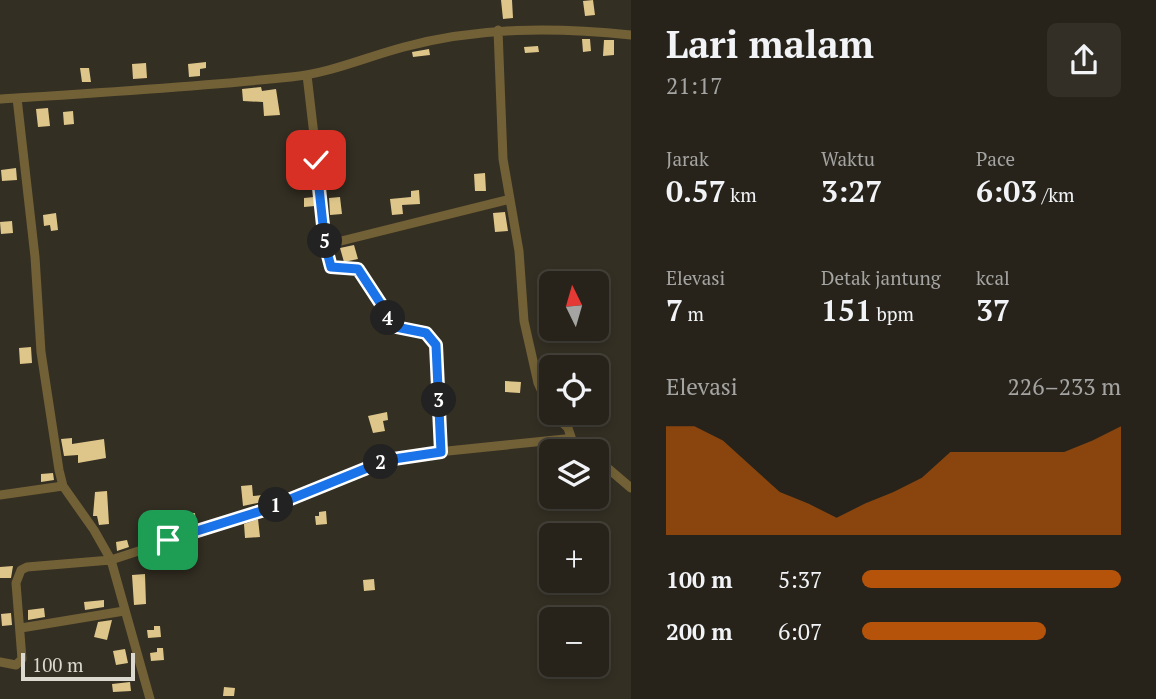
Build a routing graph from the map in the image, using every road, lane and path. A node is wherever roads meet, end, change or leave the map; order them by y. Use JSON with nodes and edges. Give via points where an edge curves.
{"nodes":[{"id":1,"x":498,"y":30,"type":"junction"},
{"id":2,"x":631,"y":35,"type":"edge"},
{"id":3,"x":307,"y":75,"type":"junction"},
{"id":4,"x":17,"y":98,"type":"junction"},
{"id":5,"x":0,"y":99,"type":"edge"},
{"id":6,"x":510,"y":199,"type":"junction"},
{"id":7,"x":325,"y":244,"type":"junction"},
{"id":8,"x":539,"y":385,"type":"edge"},
{"id":9,"x":539,"y":443,"type":"edge"},
{"id":10,"x":441,"y":452,"type":"junction"},
{"id":11,"x":609,"y":469,"type":"edge"},
{"id":12,"x":62,"y":486,"type":"junction"},
{"id":13,"x":631,"y":488,"type":"edge"},
{"id":14,"x":0,"y":495,"type":"edge"},
{"id":15,"x":111,"y":560,"type":"junction"},
{"id":16,"x":124,"y":611,"type":"junction"},
{"id":17,"x":21,"y":628,"type":"junction"},
{"id":18,"x":0,"y":662,"type":"edge"},
{"id":19,"x":150,"y":699,"type":"edge"}],
"edges":[{"from":1,"to":2,"type":"street"},
{"from":1,"to":3,"type":"street","via":[[402,47]]},
{"from":1,"to":6,"type":"street","via":[[503,159]]},
{"from":3,"to":4,"type":"street"},
{"from":3,"to":7,"type":"street"},
{"from":4,"to":5,"type":"street"},
{"from":4,"to":12,"type":"street","via":[[41,352]]},
{"from":6,"to":7,"type":"street"},
{"from":6,"to":8,"type":"street","via":[[524,321]]},
{"from":7,"to":10,"type":"street","via":[[331,267],[358,269],[396,327],[426,333],[436,345]]},
{"from":9,"to":10,"type":"street"},
{"from":10,"to":15,"type":"street","via":[[387,460],[261,511]]},
{"from":11,"to":13,"type":"street"},
{"from":12,"to":14,"type":"street"},
{"from":12,"to":15,"type":"street"},
{"from":15,"to":16,"type":"street"},
{"from":15,"to":17,"type":"street","via":[[21,570],[16,583]]},
{"from":16,"to":17,"type":"street"},
{"from":16,"to":19,"type":"street"},
{"from":17,"to":18,"type":"street","via":[[22,659],[16,665]]}]}
